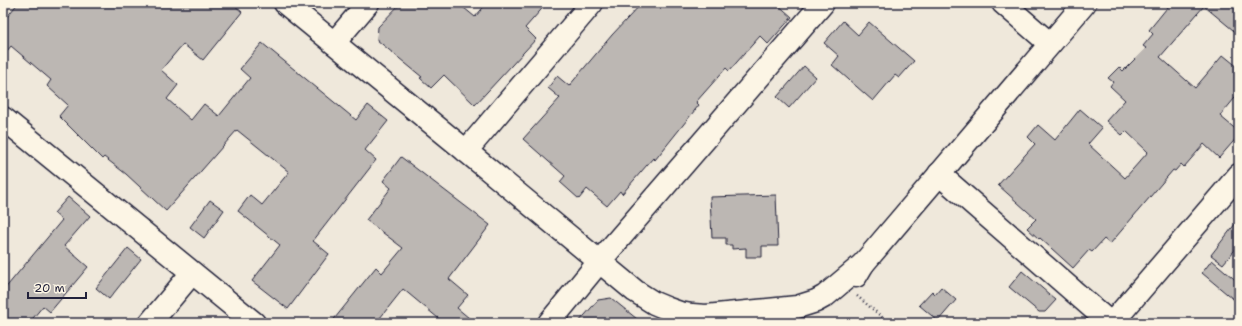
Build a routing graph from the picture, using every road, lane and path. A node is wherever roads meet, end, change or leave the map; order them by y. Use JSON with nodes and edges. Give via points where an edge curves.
{"nodes":[{"id":1,"x":285,"y":3,"type":"edge"},
{"id":2,"x":368,"y":3,"type":"edge"},
{"id":3,"x":592,"y":3,"type":"edge"},
{"id":4,"x":823,"y":3,"type":"edge"},
{"id":5,"x":1003,"y":3,"type":"edge"},
{"id":6,"x":1085,"y":3,"type":"edge"},
{"id":7,"x":334,"y":43,"type":"junction"},
{"id":8,"x":1050,"y":44,"type":"junction"},
{"id":9,"x":3,"y":118,"type":"edge"},
{"id":10,"x":466,"y":151,"type":"junction"},
{"id":11,"x":938,"y":174,"type":"junction"},
{"id":12,"x":1239,"y":175,"type":"edge"},
{"id":13,"x":599,"y":262,"type":"junction"},
{"id":14,"x":863,"y":264,"type":"junction"},
{"id":15,"x":192,"y":273,"type":"junction"},
{"id":16,"x":848,"y":289,"type":"junction"},
{"id":17,"x":635,"y":291,"type":"junction"},
{"id":18,"x":747,"y":319,"type":"edge"},
{"id":19,"x":150,"y":323,"type":"edge"},
{"id":20,"x":254,"y":323,"type":"edge"},
{"id":21,"x":549,"y":323,"type":"edge"},
{"id":22,"x":680,"y":323,"type":"edge"},
{"id":23,"x":889,"y":323,"type":"edge"},
{"id":24,"x":1111,"y":323,"type":"edge"}],
"edges":[{"from":1,"to":7,"type":"street"},
{"from":2,"to":7,"type":"street"},
{"from":3,"to":10,"type":"street"},
{"from":4,"to":13,"type":"street"},
{"from":5,"to":8,"type":"street"},
{"from":6,"to":8,"type":"street"},
{"from":7,"to":10,"type":"street"},
{"from":8,"to":11,"type":"street"},
{"from":9,"to":15,"type":"street"},
{"from":10,"to":13,"type":"street"},
{"from":11,"to":14,"type":"street"},
{"from":11,"to":24,"type":"street"},
{"from":12,"to":24,"type":"street"},
{"from":13,"to":17,"type":"street"},
{"from":13,"to":21,"type":"street"},
{"from":14,"to":16,"type":"street"},
{"from":14,"to":18,"type":"street","via":[[832,291],[816,301]]},
{"from":15,"to":19,"type":"street"},
{"from":15,"to":20,"type":"street"},
{"from":16,"to":18,"type":"street","via":[[831,305],[809,316],[797,319]]},
{"from":16,"to":23,"type":"path"},
{"from":17,"to":18,"type":"street","via":[[680,313]]},
{"from":17,"to":22,"type":"street","via":[[650,308]]}]}
